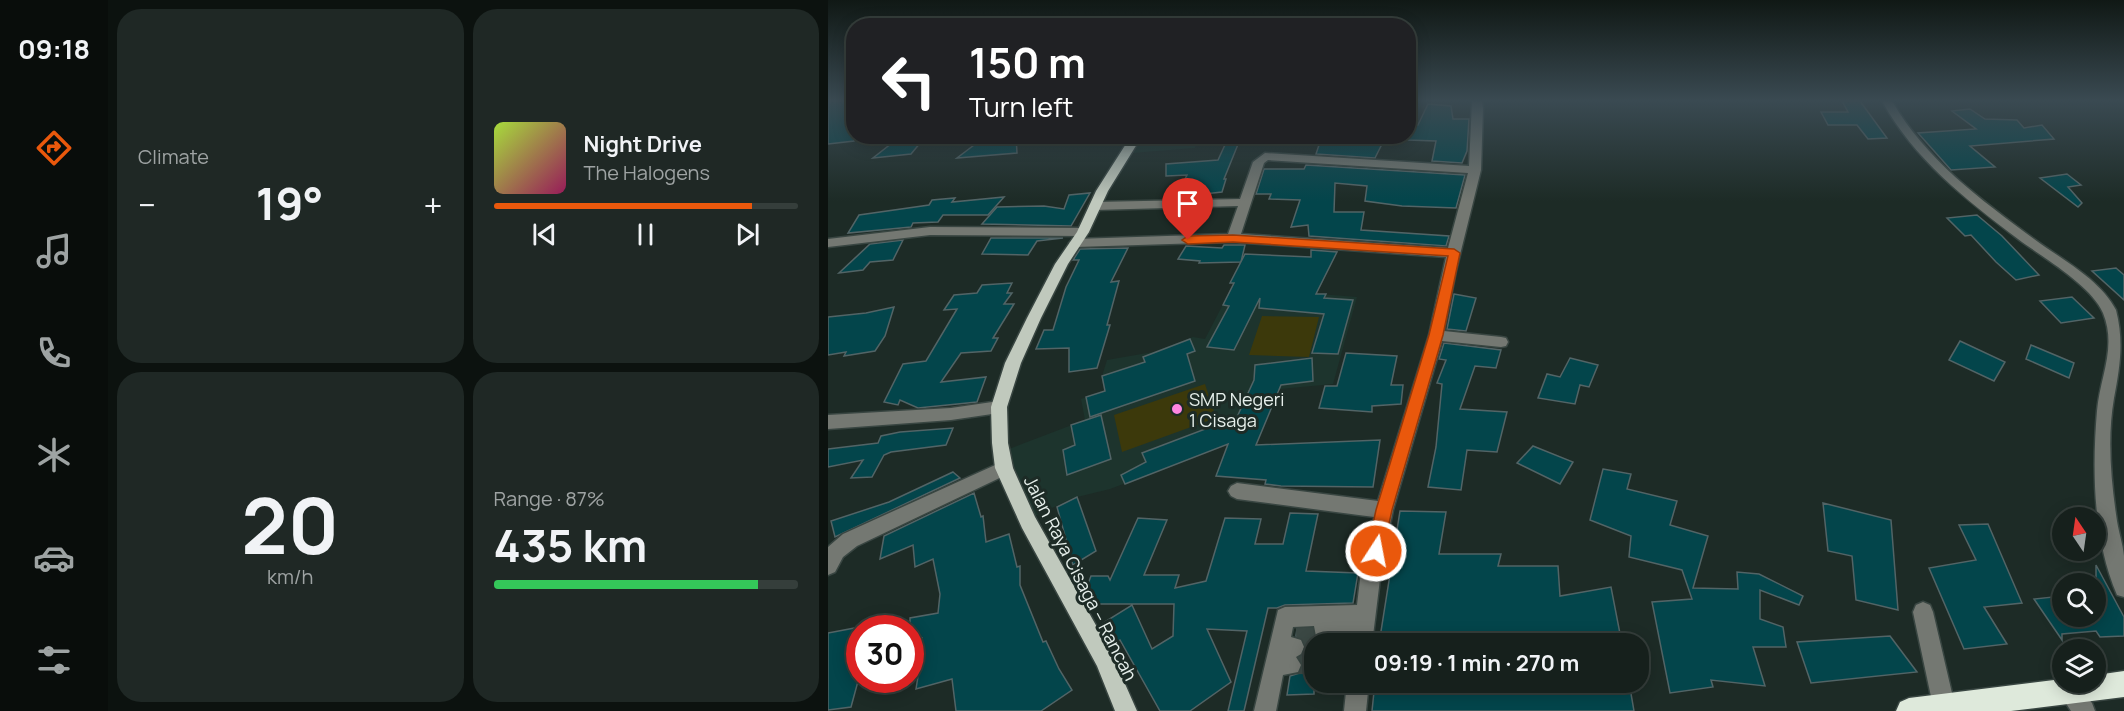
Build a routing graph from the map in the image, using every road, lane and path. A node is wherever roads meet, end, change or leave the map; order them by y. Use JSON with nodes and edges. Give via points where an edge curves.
{"nodes":[{"id":1,"x":1476,"y":134,"type":"edge"},
{"id":2,"x":1907,"y":134,"type":"edge"},
{"id":3,"x":1132,"y":144,"type":"edge"},
{"id":4,"x":1474,"y":170,"type":"junction"},
{"id":5,"x":1247,"y":202,"type":"junction"},
{"id":6,"x":1095,"y":206,"type":"junction"},
{"id":7,"x":1079,"y":238,"type":"junction"},
{"id":8,"x":1233,"y":238,"type":"junction"},
{"id":9,"x":828,"y":243,"type":"edge"},
{"id":10,"x":1454,"y":253,"type":"junction"},
{"id":11,"x":1436,"y":335,"type":"junction"},
{"id":12,"x":1502,"y":342,"type":"dead end"},
{"id":13,"x":999,"y":407,"type":"junction"},
{"id":14,"x":828,"y":422,"type":"edge"},
{"id":15,"x":1004,"y":468,"type":"junction"},
{"id":16,"x":1237,"y":491,"type":"dead end"},
{"id":17,"x":1384,"y":510,"type":"junction"},
{"id":18,"x":828,"y":566,"type":"edge"},
{"id":19,"x":2124,"y":588,"type":"edge"},
{"id":20,"x":1923,"y":612,"type":"dead end"},
{"id":21,"x":1323,"y":629,"type":"tunnel mouth"},
{"id":22,"x":1363,"y":629,"type":"edge"},
{"id":23,"x":2124,"y":684,"type":"edge"},
{"id":24,"x":1357,"y":693,"type":"edge"},
{"id":25,"x":2076,"y":701,"type":"edge"},
{"id":26,"x":1944,"y":706,"type":"junction"},
{"id":27,"x":1126,"y":711,"type":"edge"},
{"id":28,"x":1265,"y":711,"type":"edge"},
{"id":29,"x":1355,"y":711,"type":"edge"},
{"id":30,"x":1909,"y":711,"type":"edge"}],
"edges":[{"from":1,"to":4,"type":"street"},
{"from":2,"to":19,"type":"street","via":[[1997,217],[2100,299],[2111,315],[2119,351],[2105,406],[2106,503],[2116,566]]},
{"from":3,"to":6,"type":"main road","name":"Jalan Raya Cisaga – Rancah"},
{"from":4,"to":5,"type":"street","via":[[1271,155],[1261,159]]},
{"from":4,"to":10,"type":"street"},
{"from":5,"to":6,"type":"street"},
{"from":5,"to":8,"type":"street"},
{"from":6,"to":7,"type":"main road","name":"Jalan Raya Cisaga – Rancah"},
{"from":7,"to":8,"type":"street"},
{"from":7,"to":9,"type":"street","via":[[930,231]]},
{"from":7,"to":13,"type":"main road","name":"Jalan Raya Cisaga – Rancah","via":[[1034,318],[1013,363]]},
{"from":8,"to":10,"type":"street"},
{"from":10,"to":11,"type":"street"},
{"from":11,"to":12,"type":"street"},
{"from":11,"to":17,"type":"street"},
{"from":13,"to":14,"type":"street"},
{"from":13,"to":15,"type":"main road","name":"Jalan Raya Cisaga – Rancah"},
{"from":15,"to":18,"type":"street","via":[[850,540],[836,551]]},
{"from":15,"to":27,"type":"main road","name":"Jalan Raya Cisaga – Rancah","via":[[1028,522],[1104,659]]},
{"from":16,"to":17,"type":"street"},
{"from":17,"to":22,"type":"street"},
{"from":20,"to":26,"type":"street"},
{"from":21,"to":22,"type":"street"},
{"from":22,"to":28,"type":"street","via":[[1285,617],[1286,648]]},
{"from":23,"to":25,"type":"highway"},
{"from":24,"to":29,"type":"street"},
{"from":25,"to":26,"type":"highway"},
{"from":26,"to":30,"type":"highway"}]}
